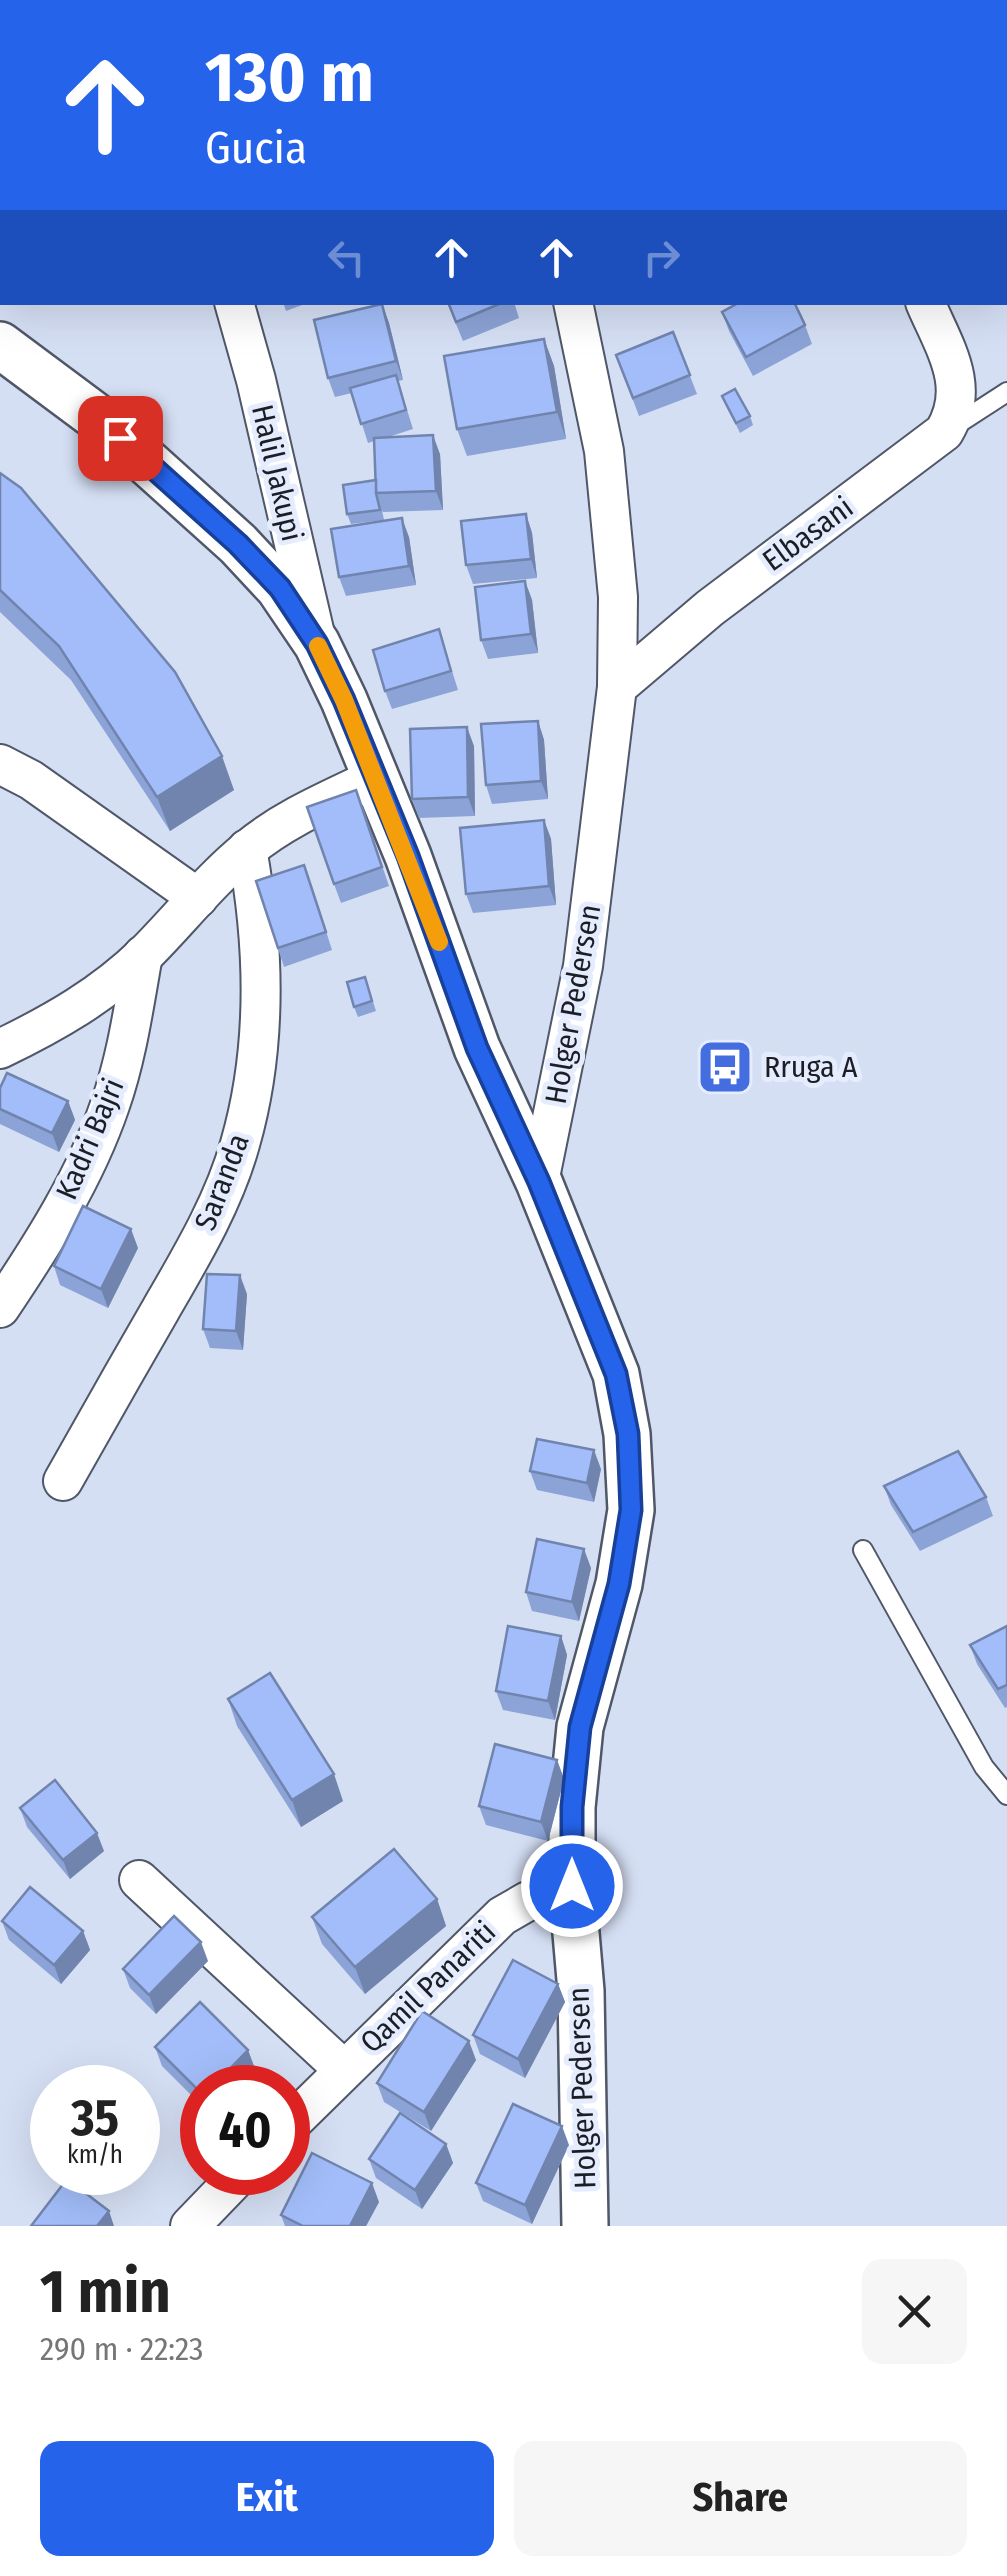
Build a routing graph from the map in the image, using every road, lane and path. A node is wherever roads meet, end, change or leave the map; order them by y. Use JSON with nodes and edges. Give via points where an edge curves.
{"nodes":[{"id":1,"x":235,"y":305,"type":"edge"},
{"id":2,"x":574,"y":305,"type":"edge"},
{"id":3,"x":925,"y":305,"type":"edge"},
{"id":4,"x":0,"y":344,"type":"edge"},
{"id":5,"x":1007,"y":392,"type":"edge"},
{"id":6,"x":944,"y":432,"type":"junction"},
{"id":7,"x":317,"y":644,"type":"junction"},
{"id":8,"x":618,"y":687,"type":"junction"},
{"id":9,"x":0,"y":764,"type":"edge"},
{"id":10,"x":375,"y":778,"type":"junction"},
{"id":11,"x":248,"y":849,"type":"junction"},
{"id":12,"x":198,"y":898,"type":"junction"},
{"id":13,"x":143,"y":955,"type":"junction"},
{"id":14,"x":0,"y":1049,"type":"edge"},
{"id":15,"x":539,"y":1182,"type":"junction"},
{"id":16,"x":0,"y":1308,"type":"edge"},
{"id":17,"x":62,"y":1481,"type":"dead end"},
{"id":18,"x":863,"y":1550,"type":"dead end"},
{"id":19,"x":1007,"y":1796,"type":"edge"},
{"id":20,"x":139,"y":1880,"type":"dead end"},
{"id":21,"x":572,"y":1886,"type":"junction"},
{"id":22,"x":344,"y":2069,"type":"junction"},
{"id":23,"x":310,"y":2104,"type":"edge"},
{"id":24,"x":220,"y":2195,"type":"edge"},
{"id":25,"x":190,"y":2226,"type":"edge"},
{"id":26,"x":585,"y":2226,"type":"edge"}],
"edges":[{"from":1,"to":7,"type":"street","name":"Halil Jakupi"},
{"from":2,"to":8,"type":"street","name":"Holger Pedersen","via":[[604,451],[618,597]]},
{"from":3,"to":6,"type":"street","via":[[954,371],[955,414]]},
{"from":4,"to":7,"type":"street","via":[[98,418],[238,544],[280,588]]},
{"from":5,"to":6,"type":"lane","name":"Elbasani"},
{"from":6,"to":8,"type":"street","name":"Elbasani","via":[[710,608]]},
{"from":7,"to":10,"type":"street"},
{"from":8,"to":15,"type":"street","name":"Holger Pedersen","via":[[584,966]]},
{"from":9,"to":12,"type":"street"},
{"from":10,"to":11,"type":"street"},
{"from":10,"to":15,"type":"street","via":[[477,1048]]},
{"from":11,"to":12,"type":"street"},
{"from":11,"to":17,"type":"street","name":"Saranda","via":[[260,920],[262,996],[256,1075],[240,1145],[187,1264]]},
{"from":12,"to":13,"type":"street"},
{"from":13,"to":14,"type":"street","via":[[57,1022]]},
{"from":13,"to":16,"type":"street","name":"Kadri Bajri","via":[[110,1105],[80,1177]]},
{"from":15,"to":21,"type":"street","name":"Holger Pedersen","via":[[616,1374],[628,1434],[631,1510],[580,1727]]},
{"from":18,"to":19,"type":"lane","via":[[984,1767]]},
{"from":20,"to":22,"type":"street","name":"Qamil Panariti"},
{"from":21,"to":22,"type":"street","name":"Qamil Panariti","via":[[502,1916]]},
{"from":21,"to":26,"type":"street","name":"Holger Pedersen"},
{"from":22,"to":23,"type":"street","name":"Qamil Panariti"},
{"from":24,"to":25,"type":"street"}]}
